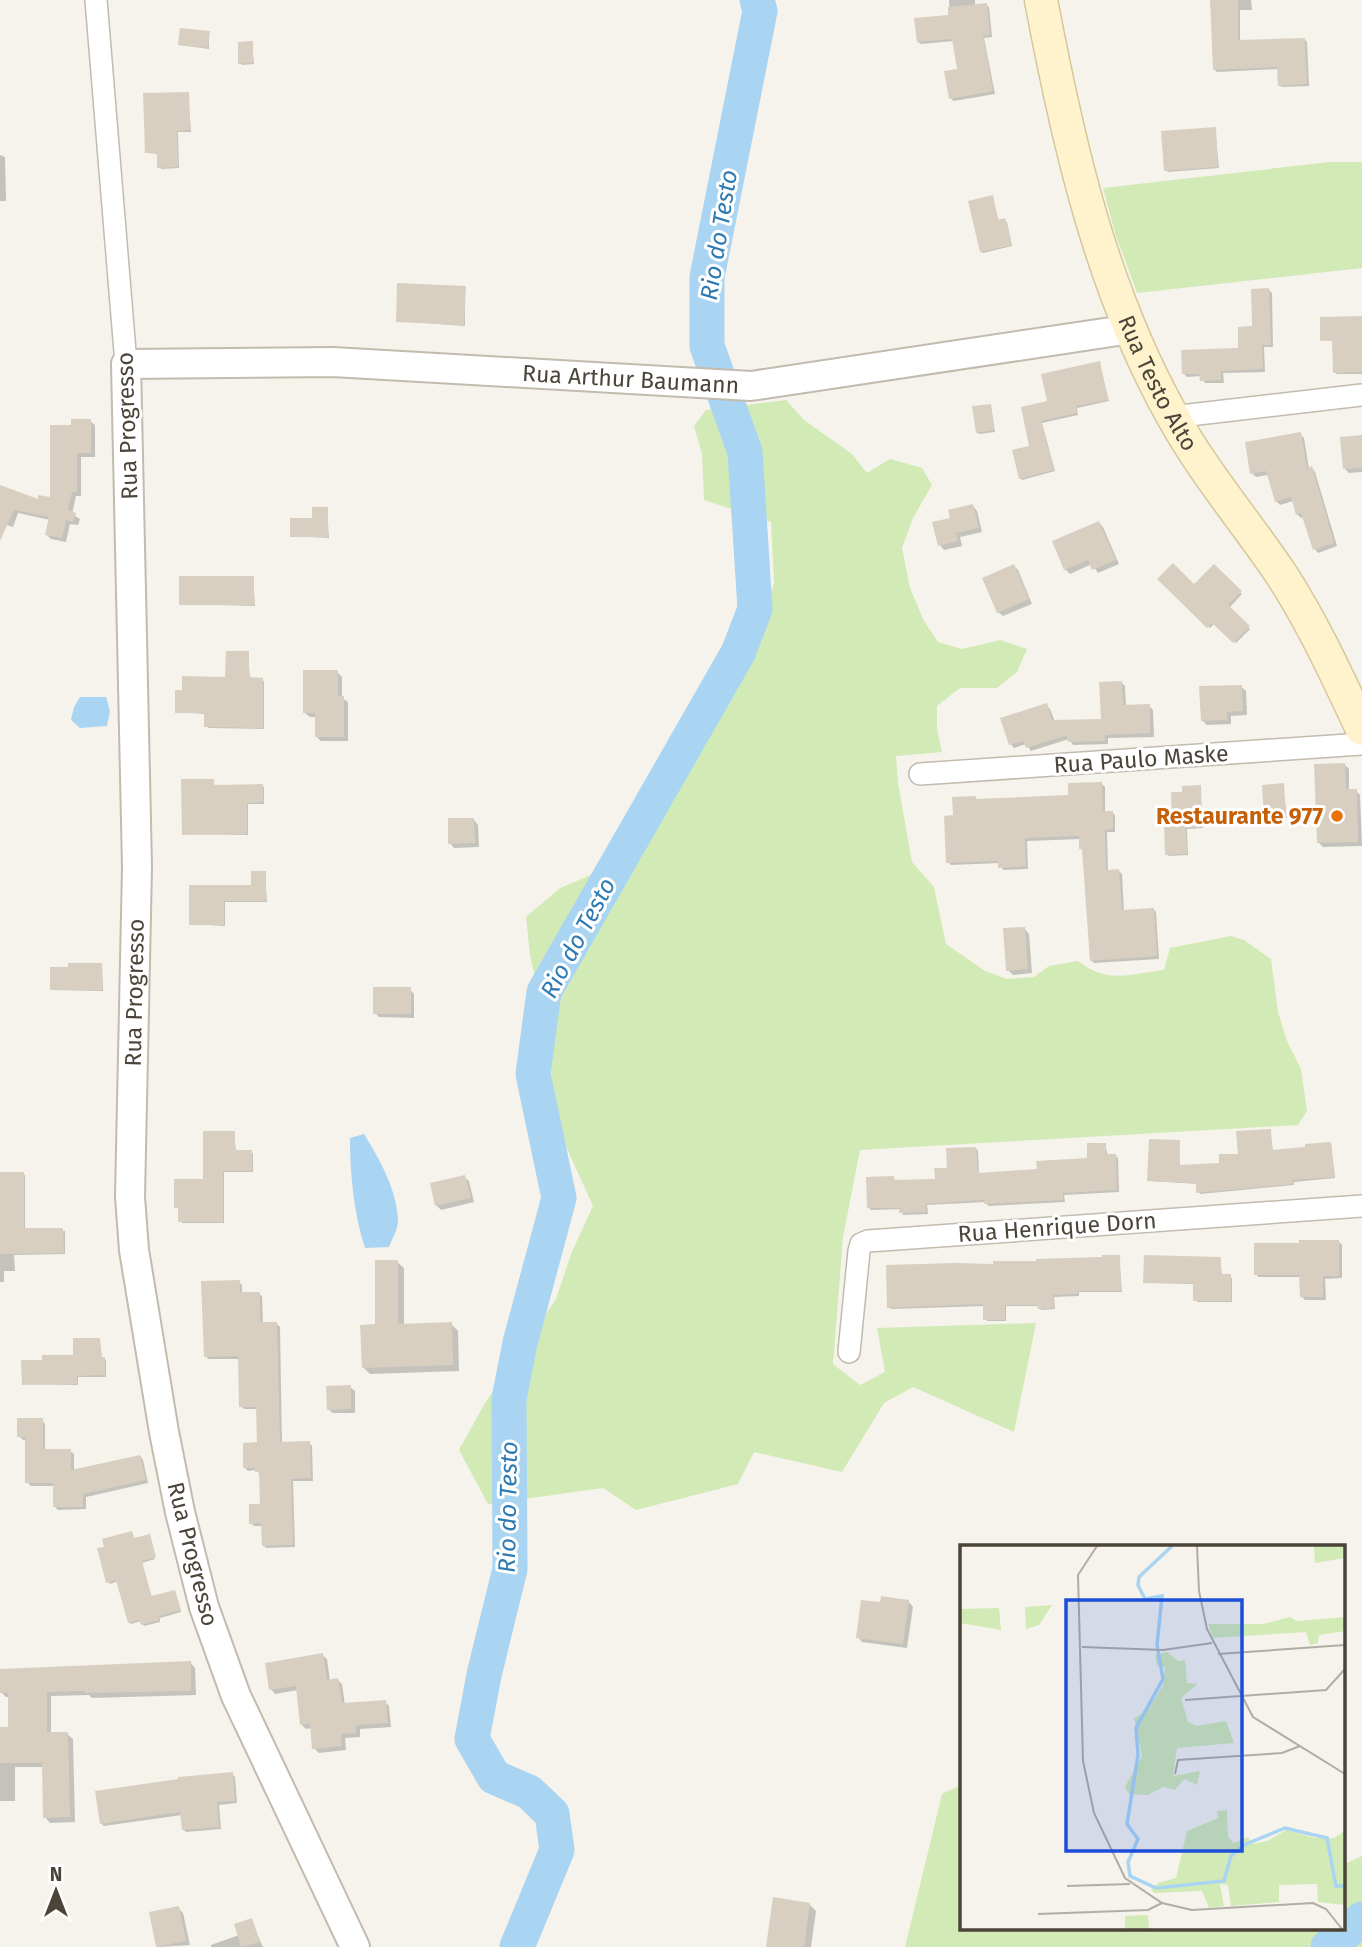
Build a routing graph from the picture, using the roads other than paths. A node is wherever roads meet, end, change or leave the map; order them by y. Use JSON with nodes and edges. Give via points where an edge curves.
{"nodes":[{"id":1,"x":96,"y":0,"type":"edge"},
{"id":2,"x":1041,"y":0,"type":"edge"},
{"id":3,"x":1131,"y":329,"type":"junction"},
{"id":4,"x":127,"y":364,"type":"junction"},
{"id":5,"x":1362,"y":395,"type":"edge"},
{"id":6,"x":1172,"y":417,"type":"junction"},
{"id":7,"x":1362,"y":729,"type":"edge"},
{"id":8,"x":1362,"y":744,"type":"edge"},
{"id":9,"x":920,"y":774,"type":"dead end"},
{"id":10,"x":1362,"y":1206,"type":"edge"},
{"id":11,"x":849,"y":1352,"type":"dead end"},
{"id":12,"x":355,"y":1947,"type":"edge"}],
"edges":[{"from":1,"to":4,"type":"street","name":"Rua Progresso"},
{"from":2,"to":3,"type":"main road","name":"Rua Testo Alto","via":[[1075,161]]},
{"from":3,"to":4,"type":"street","name":"Rua Arthur Baumann","via":[[751,386],[333,362]]},
{"from":3,"to":6,"type":"main road","name":"Rua Testo Alto"},
{"from":4,"to":12,"type":"street","name":"Rua Progresso","via":[[136,867],[130,1198],[134,1250],[177,1499],[211,1629],[242,1708]]},
{"from":5,"to":6,"type":"street"},
{"from":6,"to":7,"type":"main road","name":"Rua Testo Alto","via":[[1302,608]]},
{"from":8,"to":9,"type":"street","name":"Rua Paulo Maske"},
{"from":10,"to":11,"type":"street","name":"Rua Henrique Dorn","via":[[868,1241],[859,1251]]}]}
